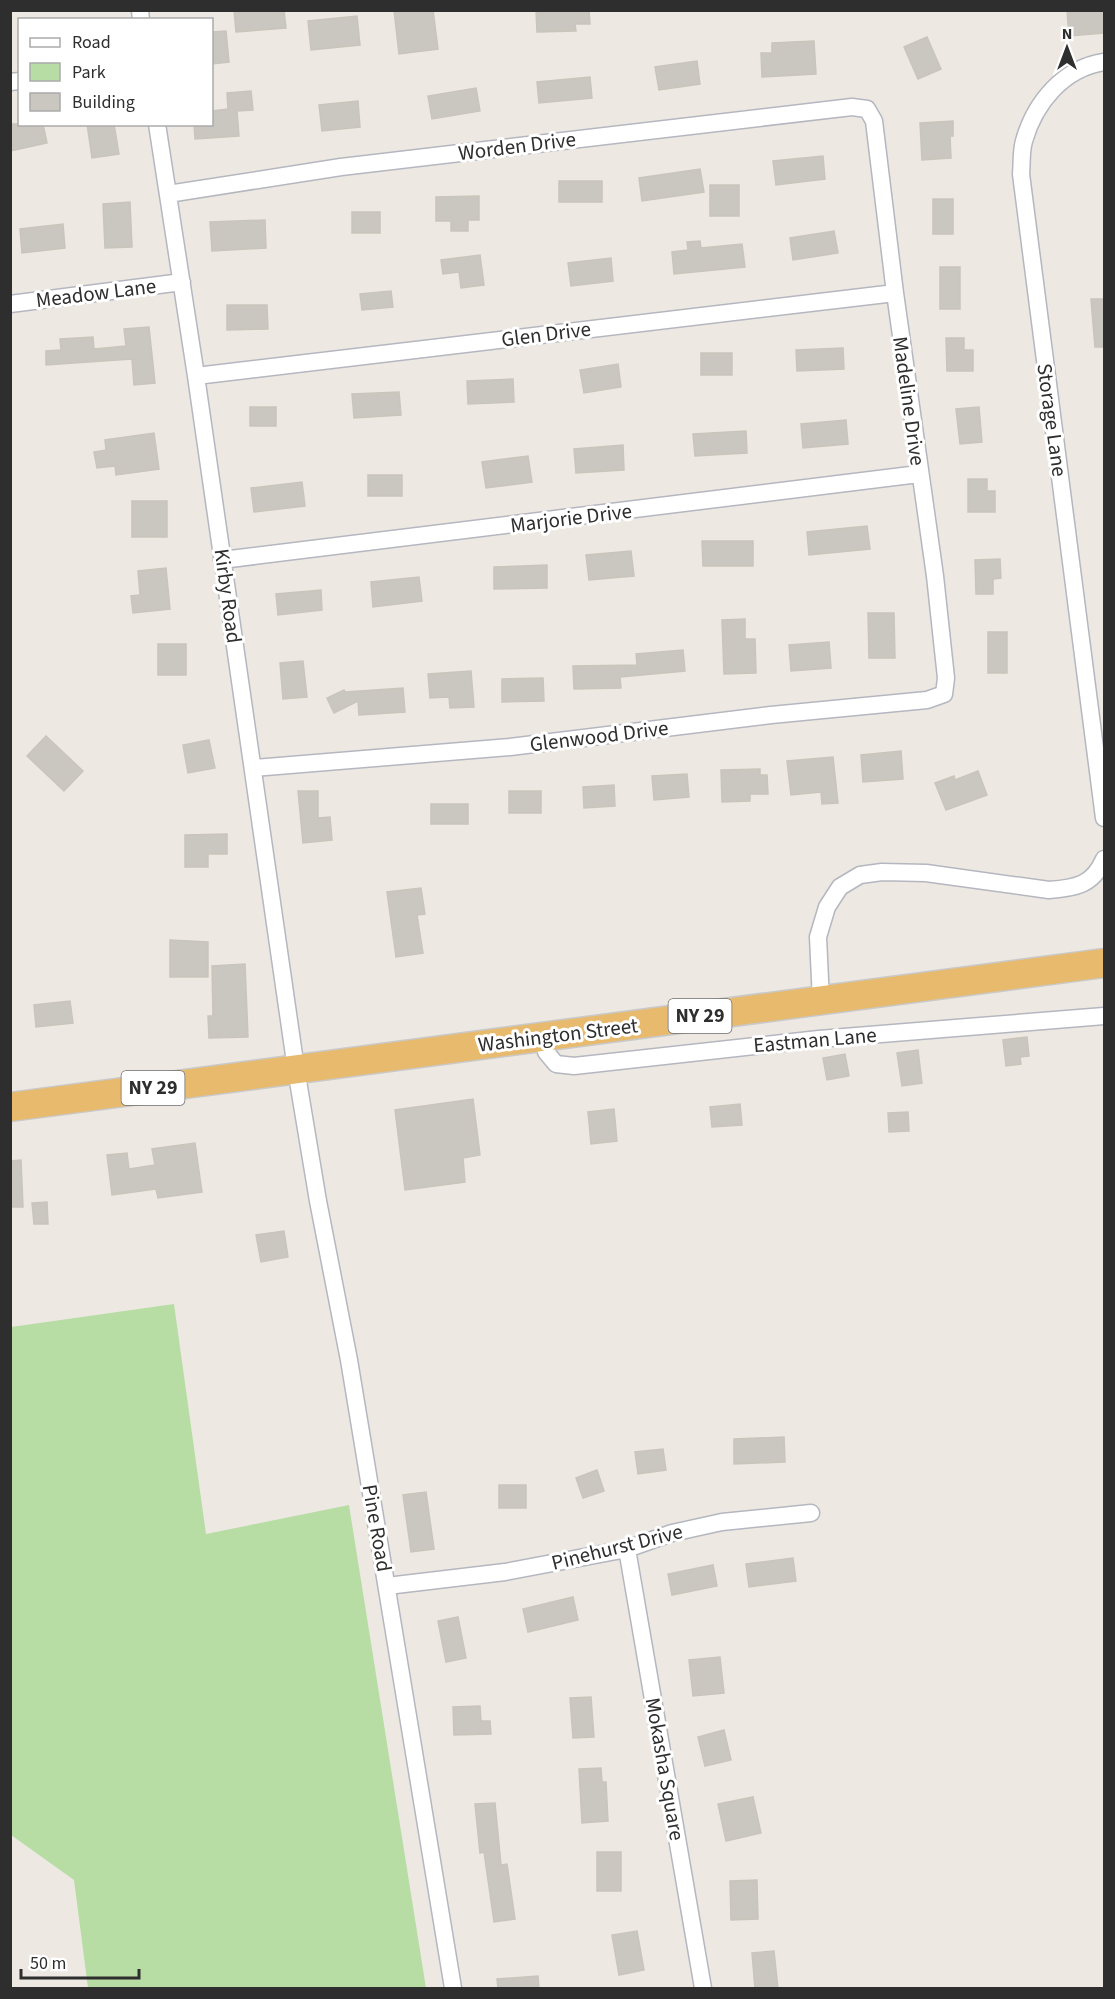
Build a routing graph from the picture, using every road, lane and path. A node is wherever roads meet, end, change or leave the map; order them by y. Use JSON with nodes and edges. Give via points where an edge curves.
{"nodes":[{"id":1,"x":1104,"y":62,"type":"edge"},
{"id":2,"x":867,"y":109,"type":"joint"},
{"id":3,"x":157,"y":126,"type":"edge"},
{"id":4,"x":168,"y":194,"type":"junction"},
{"id":5,"x":182,"y":282,"type":"junction"},
{"id":6,"x":895,"y":293,"type":"junction"},
{"id":7,"x":10,"y":304,"type":"edge"},
{"id":8,"x":196,"y":376,"type":"junction"},
{"id":9,"x":919,"y":474,"type":"junction"},
{"id":10,"x":222,"y":560,"type":"junction"},
{"id":11,"x":944,"y":694,"type":"joint"},
{"id":12,"x":253,"y":768,"type":"junction"},
{"id":13,"x":1104,"y":818,"type":"edge"},
{"id":14,"x":1104,"y":859,"type":"edge"},
{"id":15,"x":1104,"y":963,"type":"edge"},
{"id":16,"x":821,"y":1000,"type":"junction"},
{"id":17,"x":1104,"y":1016,"type":"edge"},
{"id":18,"x":544,"y":1037,"type":"junction"},
{"id":19,"x":296,"y":1069,"type":"junction"},
{"id":20,"x":10,"y":1107,"type":"edge"},
{"id":21,"x":811,"y":1513,"type":"dead end"},
{"id":22,"x":627,"y":1549,"type":"junction"},
{"id":23,"x":387,"y":1586,"type":"junction"},
{"id":24,"x":453,"y":1989,"type":"edge"},
{"id":25,"x":703,"y":1989,"type":"edge"}],
"edges":[{"from":1,"to":13,"type":"street","name":"Storage Lane","via":[[1090,64],[1058,82],[1036,112],[1024,141],[1021,174]]},
{"from":2,"to":4,"type":"street","name":"Worden Drive","via":[[852,107],[341,167]]},
{"from":2,"to":6,"type":"street","name":"Madeline Drive","via":[[874,122]]},
{"from":3,"to":4,"type":"street","name":"Kirby Road"},
{"from":4,"to":5,"type":"street","name":"Kirby Road"},
{"from":5,"to":7,"type":"street","name":"Meadow Lane"},
{"from":5,"to":8,"type":"street","name":"Kirby Road"},
{"from":6,"to":8,"type":"street","name":"Glen Drive"},
{"from":6,"to":9,"type":"street","name":"Madeline Drive"},
{"from":8,"to":10,"type":"street","name":"Kirby Road"},
{"from":9,"to":10,"type":"street","name":"Marjorie Drive"},
{"from":9,"to":11,"type":"street","name":"Madeline Drive","via":[[935,576],[946,678]]},
{"from":10,"to":12,"type":"street","name":"Kirby Road"},
{"from":11,"to":12,"type":"street","name":"Glenwood Drive","via":[[927,700],[510,747]]},
{"from":12,"to":19,"type":"street","name":"Kirby Road"},
{"from":14,"to":16,"type":"street","via":[[1099,872],[1083,884],[1067,889],[1049,890],[926,873],[860,875],[840,887],[826,907],[818,937]]},
{"from":15,"to":16,"type":"highway","name":"Washington Street","number":"NY 29"},
{"from":16,"to":18,"type":"highway","name":"Washington Street","number":"NY 29"},
{"from":17,"to":18,"type":"street","name":"Eastman Lane","via":[[808,1040],[574,1066],[556,1064],[546,1052]]},
{"from":18,"to":19,"type":"highway","name":"Washington Street","number":"NY 29"},
{"from":19,"to":20,"type":"highway","name":"Washington Street","number":"NY 29"},
{"from":19,"to":23,"type":"street","name":"Pine Road"},
{"from":21,"to":22,"type":"street","name":"Pinehurst Drive","via":[[722,1522],[672,1533]]},
{"from":22,"to":23,"type":"street","name":"Pinehurst Drive","via":[[505,1572]]},
{"from":22,"to":25,"type":"street","name":"Mokasha Square"},
{"from":23,"to":24,"type":"street","name":"Pine Road"}]}
